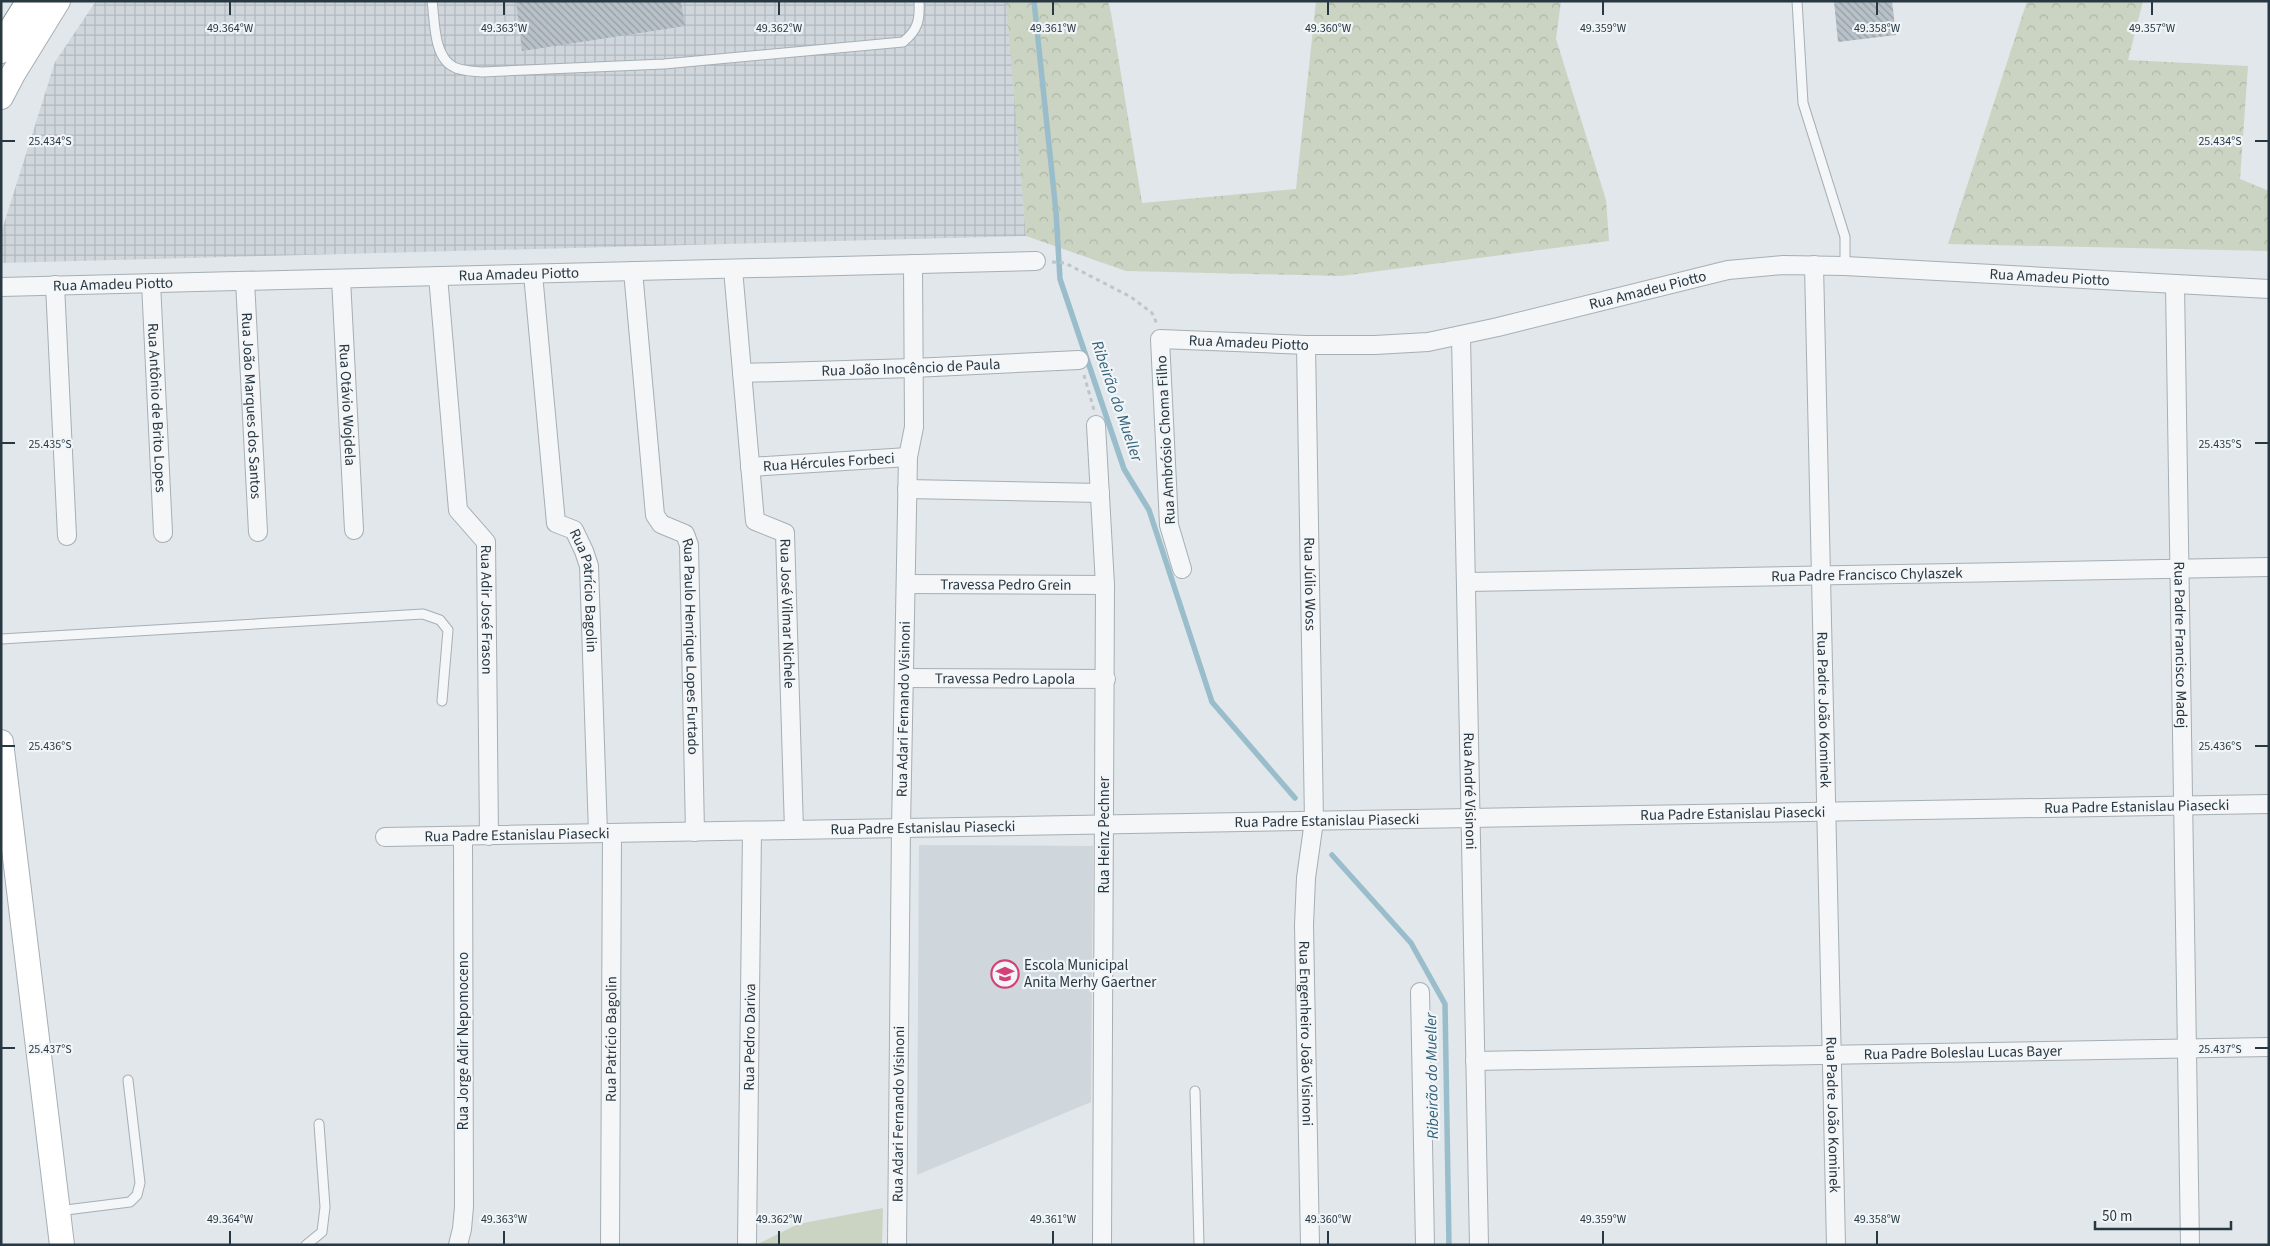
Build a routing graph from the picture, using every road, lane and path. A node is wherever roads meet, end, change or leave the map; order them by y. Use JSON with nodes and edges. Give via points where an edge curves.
{"nodes":[{"id":1,"x":31,"y":1,"type":"edge"},
{"id":2,"x":58,"y":1,"type":"edge"},
{"id":3,"x":432,"y":1,"type":"edge"},
{"id":4,"x":919,"y":1,"type":"edge"},
{"id":5,"x":1797,"y":1,"type":"edge"},
{"id":6,"x":1,"y":49,"type":"edge"},
{"id":7,"x":1,"y":97,"type":"edge"},
{"id":8,"x":1036,"y":261,"type":"dead end"},
{"id":9,"x":1065,"y":263,"type":"dead end"},
{"id":10,"x":913,"y":264,"type":"junction"},
{"id":11,"x":1814,"y":265,"type":"junction"},
{"id":12,"x":1845,"y":266,"type":"junction"},
{"id":13,"x":734,"y":269,"type":"junction"},
{"id":14,"x":634,"y":271,"type":"junction"},
{"id":15,"x":533,"y":274,"type":"junction"},
{"id":16,"x":438,"y":276,"type":"junction"},
{"id":17,"x":341,"y":278,"type":"junction"},
{"id":18,"x":246,"y":281,"type":"junction"},
{"id":19,"x":151,"y":283,"type":"junction"},
{"id":20,"x":56,"y":286,"type":"junction"},
{"id":21,"x":2175,"y":286,"type":"junction"},
{"id":22,"x":1,"y":287,"type":"edge"},
{"id":23,"x":2269,"y":289,"type":"edge"},
{"id":24,"x":1461,"y":336,"type":"junction"},
{"id":25,"x":1160,"y":339,"type":"junction"},
{"id":26,"x":1306,"y":345,"type":"junction"},
{"id":27,"x":1079,"y":360,"type":"joint"},
{"id":28,"x":913,"y":368,"type":"junction"},
{"id":29,"x":742,"y":373,"type":"junction"},
{"id":30,"x":1096,"y":425,"type":"joint"},
{"id":31,"x":908,"y":457,"type":"junction"},
{"id":32,"x":750,"y":467,"type":"junction"},
{"id":33,"x":907,"y":489,"type":"junction"},
{"id":34,"x":1100,"y":493,"type":"junction"},
{"id":35,"x":354,"y":530,"type":"dead end"},
{"id":36,"x":163,"y":532,"type":"dead end"},
{"id":37,"x":258,"y":532,"type":"dead end"},
{"id":38,"x":67,"y":536,"type":"dead end"},
{"id":39,"x":2269,"y":568,"type":"edge"},
{"id":40,"x":1182,"y":569,"type":"dead end"},
{"id":41,"x":2180,"y":569,"type":"junction"},
{"id":42,"x":1821,"y":576,"type":"junction"},
{"id":43,"x":1466,"y":582,"type":"junction"},
{"id":44,"x":906,"y":584,"type":"junction"},
{"id":45,"x":1105,"y":586,"type":"junction"},
{"id":46,"x":1,"y":640,"type":"edge"},
{"id":47,"x":904,"y":678,"type":"junction"},
{"id":48,"x":1106,"y":679,"type":"junction"},
{"id":49,"x":442,"y":701,"type":"dead end"},
{"id":50,"x":1,"y":742,"type":"edge"},
{"id":51,"x":2269,"y":804,"type":"edge"},
{"id":52,"x":2183,"y":806,"type":"junction"},
{"id":53,"x":1827,"y":812,"type":"junction"},
{"id":54,"x":1470,"y":818,"type":"junction"},
{"id":55,"x":1314,"y":821,"type":"junction"},
{"id":56,"x":1104,"y":824,"type":"junction"},
{"id":57,"x":901,"y":828,"type":"junction"},
{"id":58,"x":794,"y":830,"type":"junction"},
{"id":59,"x":752,"y":831,"type":"junction"},
{"id":60,"x":695,"y":832,"type":"junction"},
{"id":61,"x":605,"y":834,"type":"junction"},
{"id":62,"x":463,"y":836,"type":"junction"},
{"id":63,"x":489,"y":836,"type":"junction"},
{"id":64,"x":385,"y":837,"type":"dead end"},
{"id":65,"x":1420,"y":992,"type":"dead end"},
{"id":66,"x":2269,"y":1047,"type":"edge"},
{"id":67,"x":2187,"y":1049,"type":"junction"},
{"id":68,"x":1832,"y":1055,"type":"junction"},
{"id":69,"x":1475,"y":1062,"type":"junction"},
{"id":70,"x":128,"y":1080,"type":"dead end"},
{"id":71,"x":1195,"y":1091,"type":"dead end"},
{"id":72,"x":319,"y":1124,"type":"dead end"},
{"id":73,"x":58,"y":1211,"type":"junction"},
{"id":74,"x":748,"y":1242,"type":"dead end"},
{"id":75,"x":62,"y":1245,"type":"edge"},
{"id":76,"x":306,"y":1245,"type":"edge"},
{"id":77,"x":458,"y":1245,"type":"edge"},
{"id":78,"x":610,"y":1245,"type":"edge"},
{"id":79,"x":897,"y":1245,"type":"edge"},
{"id":80,"x":1102,"y":1245,"type":"edge"},
{"id":81,"x":1199,"y":1245,"type":"edge"},
{"id":82,"x":1310,"y":1245,"type":"edge"},
{"id":83,"x":1425,"y":1245,"type":"edge"},
{"id":84,"x":1479,"y":1245,"type":"edge"},
{"id":85,"x":1836,"y":1245,"type":"edge"},
{"id":86,"x":2190,"y":1245,"type":"edge"}],
"edges":[{"from":1,"to":6,"type":"highway"},
{"from":2,"to":7,"type":"main road"},
{"from":3,"to":4,"type":"lane","via":[[443,57],[454,67],[482,72],[664,64],[903,42],[915,33],[920,17]]},
{"from":5,"to":12,"type":"lane","via":[[1803,103],[1845,237]]},
{"from":8,"to":10,"type":"street","name":"Rua Amadeu Piotto"},
{"from":9,"to":25,"type":"path","via":[[1146,308],[1156,319]]},
{"from":10,"to":13,"type":"street","name":"Rua Amadeu Piotto"},
{"from":10,"to":28,"type":"street","name":"Rua Adari Fernando Visinoni"},
{"from":11,"to":12,"type":"street","name":"Rua Amadeu Piotto"},
{"from":11,"to":24,"type":"street","name":"Rua Amadeu Piotto","via":[[1752,267],[1719,272]]},
{"from":11,"to":42,"type":"street","name":"Rua Padre João Kominek"},
{"from":12,"to":21,"type":"street","name":"Rua Amadeu Piotto"},
{"from":13,"to":14,"type":"street","name":"Rua Amadeu Piotto"},
{"from":13,"to":29,"type":"street","name":"Rua José Vilmar Nichele"},
{"from":14,"to":15,"type":"street","name":"Rua Amadeu Piotto"},
{"from":14,"to":60,"type":"street","name":"Rua Paulo Henrique Lopes Furtado","via":[[655,515],[661,524],[685,534],[689,545]]},
{"from":15,"to":16,"type":"street","name":"Rua Amadeu Piotto"},
{"from":15,"to":61,"type":"street","name":"Rua Patrício Bagolin","via":[[556,524],[574,530],[589,566]]},
{"from":16,"to":17,"type":"street","name":"Rua Amadeu Piotto"},
{"from":16,"to":63,"type":"street","name":"Rua Adir José Frason","via":[[458,510],[486,542]]},
{"from":17,"to":18,"type":"street","name":"Rua Amadeu Piotto"},
{"from":17,"to":35,"type":"street","name":"Rua Otávio Wojdela"},
{"from":18,"to":19,"type":"street","name":"Rua Amadeu Piotto"},
{"from":18,"to":37,"type":"street","name":"Rua João Marques dos Santos"},
{"from":19,"to":20,"type":"street","name":"Rua Amadeu Piotto"},
{"from":19,"to":36,"type":"street","name":"Rua Antônio de Brito Lopes"},
{"from":20,"to":22,"type":"street","name":"Rua Amadeu Piotto"},
{"from":20,"to":38,"type":"street"},
{"from":21,"to":23,"type":"street","name":"Rua Amadeu Piotto"},
{"from":21,"to":41,"type":"street","name":"Rua Padre Francisco Madej"},
{"from":24,"to":26,"type":"street","name":"Rua Amadeu Piotto","via":[[1402,344]]},
{"from":24,"to":43,"type":"street","name":"Rua André Visinoni"},
{"from":25,"to":26,"type":"street","name":"Rua Amadeu Piotto"},
{"from":25,"to":40,"type":"street","name":"Rua Ambrósio Choma Filho","via":[[1169,525]]},
{"from":26,"to":55,"type":"street","name":"Rua Júlio Woss"},
{"from":27,"to":28,"type":"street","name":"Rua João Inocêncio de Paula"},
{"from":27,"to":30,"type":"path","via":[[1089,387]]},
{"from":28,"to":29,"type":"street","name":"Rua João Inocêncio de Paula"},
{"from":28,"to":31,"type":"street","name":"Rua Adari Fernando Visinoni","via":[[914,427]]},
{"from":29,"to":32,"type":"street","name":"Rua José Vilmar Nichele"},
{"from":30,"to":34,"type":"street","name":"Rua Heinz Pechner"},
{"from":31,"to":32,"type":"street","name":"Rua Hércules Forbeci"},
{"from":31,"to":33,"type":"street","name":"Rua Adari Fernando Visinoni"},
{"from":32,"to":58,"type":"street","name":"Rua José Vilmar Nichele","via":[[755,521],[784,534]]},
{"from":33,"to":34,"type":"street"},
{"from":33,"to":44,"type":"street","name":"Rua Adari Fernando Visinoni"},
{"from":34,"to":45,"type":"street","name":"Rua Heinz Pechner"},
{"from":39,"to":41,"type":"street","name":"Rua Padre Francisco Chylaszek"},
{"from":41,"to":42,"type":"street","name":"Rua Padre Francisco Chylaszek"},
{"from":41,"to":52,"type":"street","name":"Rua Padre Francisco Madej"},
{"from":42,"to":43,"type":"street","name":"Rua Padre Francisco Chylaszek"},
{"from":42,"to":53,"type":"street","name":"Rua Padre João Kominek"},
{"from":43,"to":54,"type":"street","name":"Rua André Visinoni"},
{"from":44,"to":45,"type":"street","name":"Travessa Pedro Grein"},
{"from":44,"to":47,"type":"street","name":"Rua Adari Fernando Visinoni"},
{"from":45,"to":48,"type":"street","name":"Rua Heinz Pechner"},
{"from":46,"to":49,"type":"lane","via":[[423,614],[440,620],[448,630]]},
{"from":47,"to":48,"type":"street","name":"Travessa Pedro Lapola"},
{"from":47,"to":57,"type":"street","name":"Rua Adari Fernando Visinoni"},
{"from":48,"to":56,"type":"street","name":"Rua Heinz Pechner"},
{"from":50,"to":73,"type":"main road"},
{"from":51,"to":52,"type":"street","name":"Rua Padre Estanislau Piasecki"},
{"from":52,"to":53,"type":"street","name":"Rua Padre Estanislau Piasecki"},
{"from":52,"to":67,"type":"street","name":"Rua Padre Francisco Madej"},
{"from":53,"to":54,"type":"street","name":"Rua Padre Estanislau Piasecki"},
{"from":53,"to":68,"type":"street","name":"Rua Padre João Kominek"},
{"from":54,"to":55,"type":"street","name":"Rua Padre Estanislau Piasecki"},
{"from":54,"to":69,"type":"street","name":"Rua André Visinoni"},
{"from":55,"to":56,"type":"street","name":"Rua Padre Estanislau Piasecki"},
{"from":55,"to":82,"type":"street","name":"Rua Engenheiro João Visinoni","via":[[1304,916]]},
{"from":56,"to":57,"type":"street","name":"Rua Padre Estanislau Piasecki"},
{"from":56,"to":80,"type":"street","name":"Rua Heinz Pechner"},
{"from":57,"to":58,"type":"street","name":"Rua Padre Estanislau Piasecki"},
{"from":57,"to":79,"type":"street","name":"Rua Adari Fernando Visinoni"},
{"from":58,"to":59,"type":"street","name":"Rua Padre Estanislau Piasecki"},
{"from":59,"to":60,"type":"street","name":"Rua Padre Estanislau Piasecki"},
{"from":59,"to":74,"type":"street","name":"Rua Pedro Dariva"},
{"from":60,"to":61,"type":"street","name":"Rua Padre Estanislau Piasecki"},
{"from":61,"to":63,"type":"street","name":"Rua Padre Estanislau Piasecki"},
{"from":61,"to":78,"type":"street","name":"Rua Patrício Bagolin"},
{"from":62,"to":63,"type":"street","name":"Rua Padre Estanislau Piasecki"},
{"from":62,"to":64,"type":"street","name":"Rua Padre Estanislau Piasecki"},
{"from":62,"to":77,"type":"street","name":"Rua Jorge Adir Nepomoceno","via":[[464,1207]]},
{"from":65,"to":83,"type":"street"},
{"from":66,"to":67,"type":"street","name":"Rua Padre Boleslau Lucas Bayer"},
{"from":67,"to":68,"type":"street","name":"Rua Padre Boleslau Lucas Bayer"},
{"from":67,"to":86,"type":"street","name":"Rua Padre Francisco Madej"},
{"from":68,"to":69,"type":"street","name":"Rua Padre Boleslau Lucas Bayer"},
{"from":68,"to":85,"type":"street","name":"Rua Padre João Kominek"},
{"from":69,"to":84,"type":"street","name":"Rua André Visinoni"},
{"from":70,"to":73,"type":"lane","via":[[140,1183],[137,1195],[130,1202]]},
{"from":71,"to":81,"type":"lane"},
{"from":72,"to":76,"type":"lane","via":[[323,1224],[322,1232]]},
{"from":73,"to":75,"type":"main road"}]}
